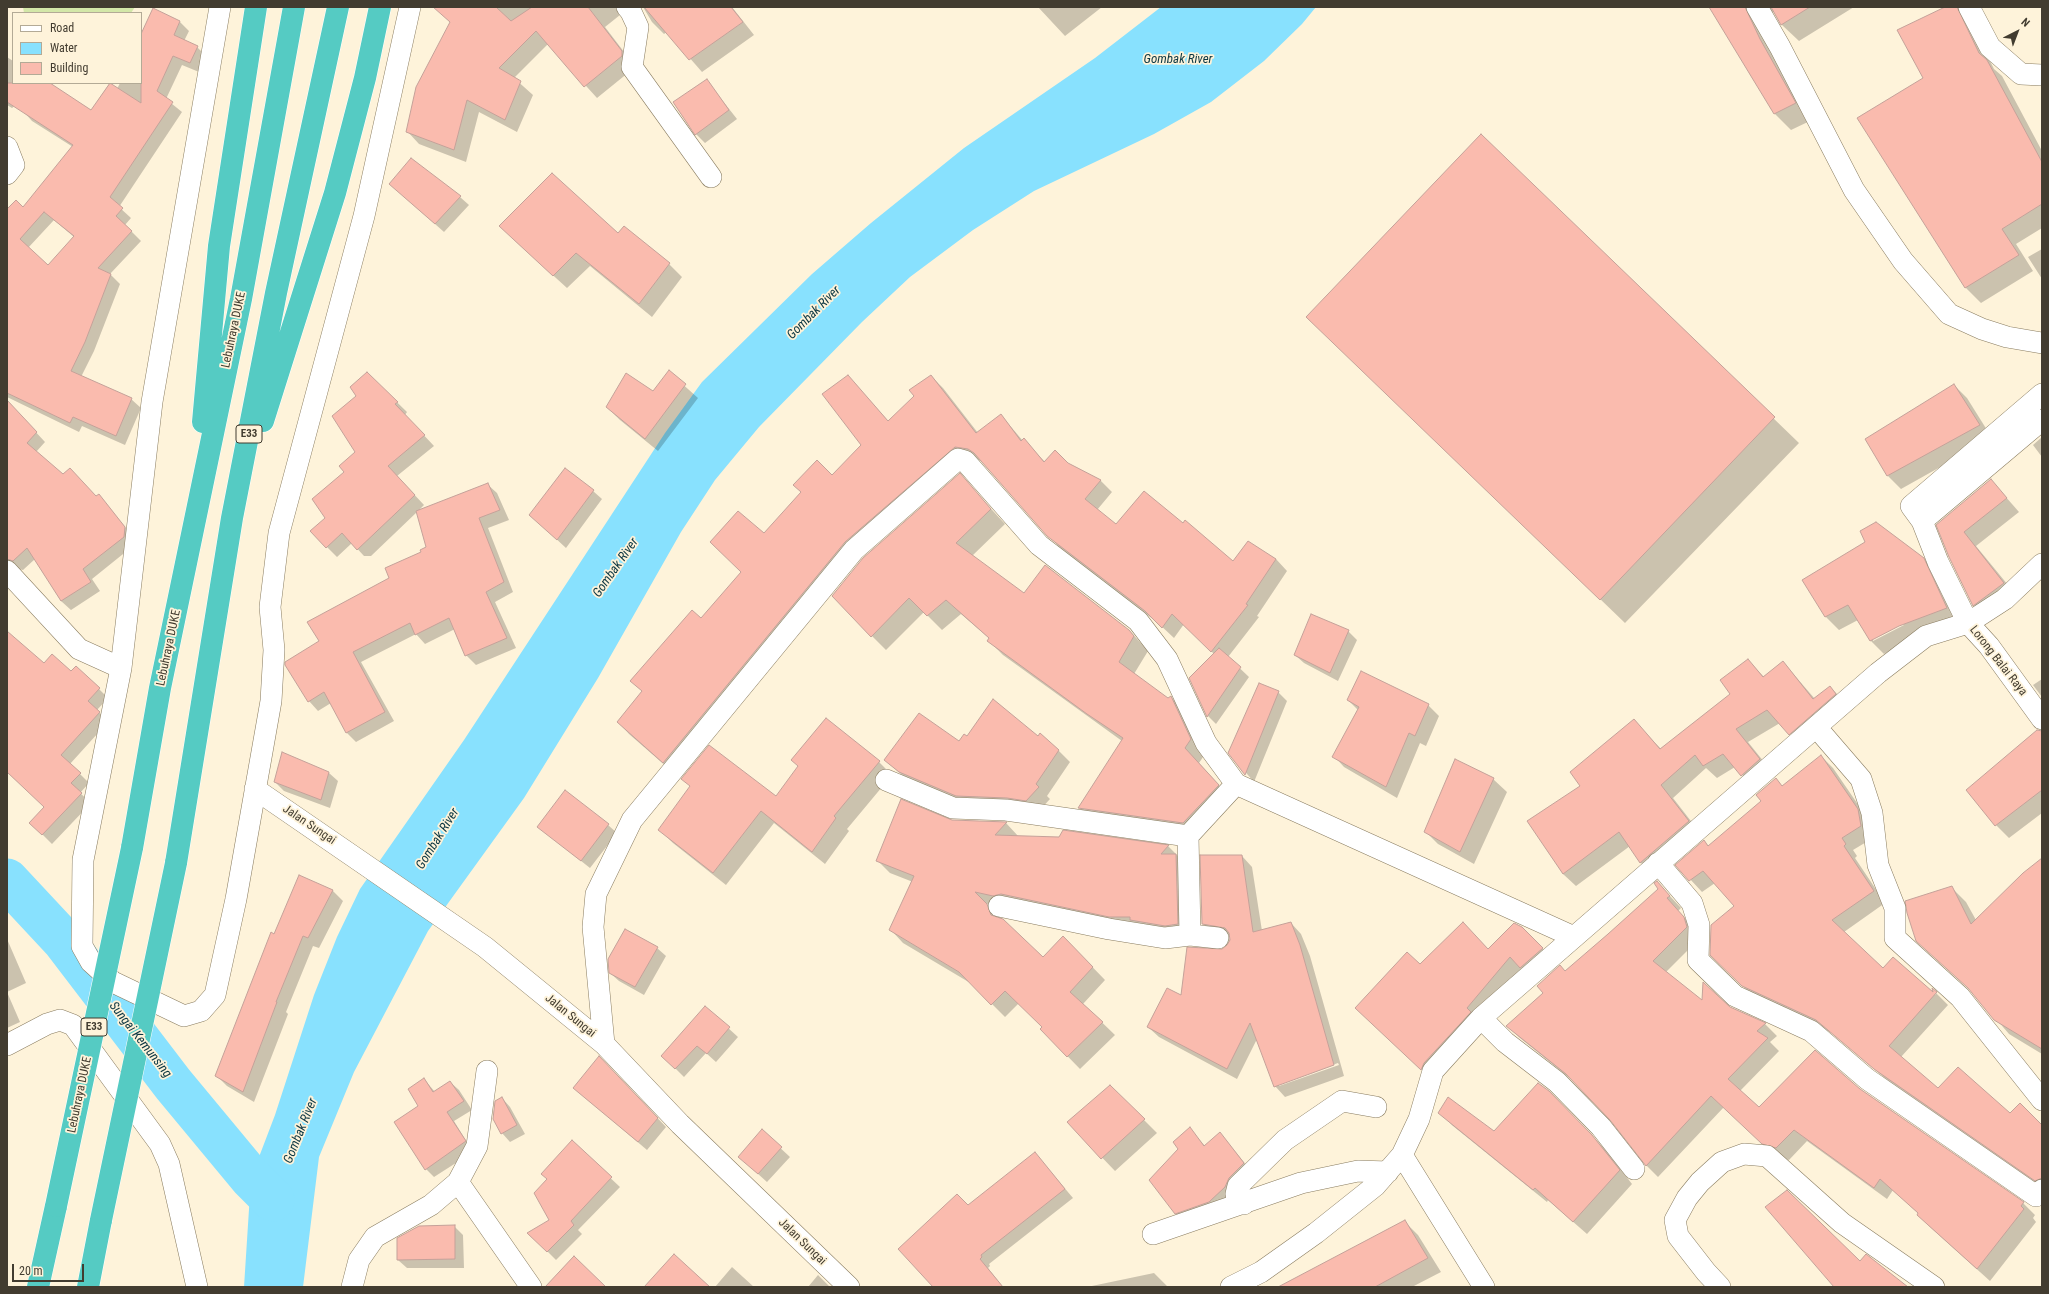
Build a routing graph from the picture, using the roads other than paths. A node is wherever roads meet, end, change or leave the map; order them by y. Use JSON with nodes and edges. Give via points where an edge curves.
{"nodes":[{"id":1,"x":220,"y":7,"type":"edge"},
{"id":2,"x":256,"y":7,"type":"edge"},
{"id":3,"x":294,"y":7,"type":"edge"},
{"id":4,"x":338,"y":7,"type":"edge"},
{"id":5,"x":380,"y":7,"type":"edge"},
{"id":6,"x":410,"y":7,"type":"edge"},
{"id":7,"x":626,"y":7,"type":"edge"},
{"id":8,"x":1757,"y":7,"type":"edge"},
{"id":9,"x":1969,"y":7,"type":"edge"},
{"id":10,"x":2042,"y":75,"type":"edge"},
{"id":11,"x":7,"y":147,"type":"edge"},
{"id":12,"x":7,"y":174,"type":"edge"},
{"id":13,"x":711,"y":177,"type":"dead end"},
{"id":14,"x":2042,"y":342,"type":"edge"},
{"id":15,"x":2042,"y":394,"type":"edge"},
{"id":16,"x":2042,"y":420,"type":"edge"},
{"id":17,"x":1916,"y":513,"type":"junction"},
{"id":18,"x":232,"y":518,"type":"junction"},
{"id":19,"x":193,"y":529,"type":"junction"},
{"id":20,"x":2042,"y":564,"type":"edge"},
{"id":21,"x":7,"y":571,"type":"edge"},
{"id":22,"x":1968,"y":623,"type":"junction"},
{"id":23,"x":121,"y":668,"type":"junction"},
{"id":24,"x":2042,"y":719,"type":"edge"},
{"id":25,"x":1817,"y":728,"type":"junction"},
{"id":26,"x":886,"y":780,"type":"dead end"},
{"id":27,"x":1236,"y":784,"type":"junction"},
{"id":28,"x":255,"y":789,"type":"junction"},
{"id":29,"x":1188,"y":836,"type":"junction"},
{"id":30,"x":1658,"y":863,"type":"junction"},
{"id":31,"x":999,"y":906,"type":"dead end"},
{"id":32,"x":1190,"y":935,"type":"junction"},
{"id":33,"x":1574,"y":937,"type":"junction"},
{"id":34,"x":1218,"y":938,"type":"dead end"},
{"id":35,"x":1481,"y":1018,"type":"junction"},
{"id":36,"x":604,"y":1044,"type":"junction"},
{"id":37,"x":7,"y":1045,"type":"edge"},
{"id":38,"x":487,"y":1071,"type":"dead end"},
{"id":39,"x":2042,"y":1100,"type":"edge"},
{"id":40,"x":1376,"y":1108,"type":"dead end"},
{"id":41,"x":1402,"y":1155,"type":"junction"},
{"id":42,"x":1634,"y":1169,"type":"dead end"},
{"id":43,"x":1388,"y":1172,"type":"junction"},
{"id":44,"x":458,"y":1182,"type":"junction"},
{"id":45,"x":2042,"y":1190,"type":"edge"},
{"id":46,"x":1244,"y":1204,"type":"junction"},
{"id":47,"x":1153,"y":1234,"type":"dead end"},
{"id":48,"x":1265,"y":1280,"type":"edge"},
{"id":49,"x":38,"y":1287,"type":"edge"},
{"id":50,"x":88,"y":1287,"type":"edge"},
{"id":51,"x":197,"y":1287,"type":"edge"},
{"id":52,"x":352,"y":1287,"type":"edge"},
{"id":53,"x":531,"y":1287,"type":"edge"},
{"id":54,"x":849,"y":1287,"type":"edge"},
{"id":55,"x":1231,"y":1287,"type":"edge"},
{"id":56,"x":1484,"y":1287,"type":"edge"},
{"id":57,"x":1720,"y":1287,"type":"edge"},
{"id":58,"x":1934,"y":1287,"type":"edge"}],
"edges":[{"from":1,"to":23,"type":"street","via":[[152,402]]},
{"from":2,"to":19,"type":"highway","via":[[219,246]]},
{"from":3,"to":19,"type":"highway","name":"Lebuhraya DUKE","number":"E33","via":[[241,299]]},
{"from":4,"to":18,"type":"highway","number":"E33","via":[[276,293]]},
{"from":5,"to":18,"type":"highway","via":[[365,78],[335,192]]},
{"from":6,"to":28,"type":"street","via":[[364,216],[279,533],[270,607],[274,650],[271,702]]},
{"from":7,"to":13,"type":"street","via":[[638,27],[632,67]]},
{"from":8,"to":14,"type":"street","via":[[1854,190],[1903,261],[1948,314],[1982,330],[2008,338]]},
{"from":9,"to":10,"type":"street","via":[[1990,47],[2021,74]]},
{"from":11,"to":12,"type":"street","via":[[14,165]]},
{"from":15,"to":17,"type":"street"},
{"from":16,"to":17,"type":"street"},
{"from":17,"to":22,"type":"street","name":"Lorong Balai Raya"},
{"from":18,"to":50,"type":"highway","number":"E33","bridge":true,"via":[[176,863]]},
{"from":19,"to":49,"type":"highway","name":"Lebuhraya DUKE","number":"E33","bridge":true,"via":[[160,688],[132,848]]},
{"from":20,"to":22,"type":"street","via":[[2005,599]]},
{"from":21,"to":23,"type":"street","via":[[79,650]]},
{"from":22,"to":24,"type":"street","name":"Lorong Balai Raya","via":[[1989,646]]},
{"from":22,"to":25,"type":"street","via":[[1926,636],[1878,673]]},
{"from":23,"to":28,"type":"street","via":[[83,860],[82,946],[90,962],[113,982],[184,1016],[201,1011],[215,995],[236,899]]},
{"from":25,"to":30,"type":"street"},
{"from":25,"to":39,"type":"street","via":[[1861,779],[1872,813],[1878,865],[1895,908],[1894,938],[1960,997]]},
{"from":26,"to":29,"type":"street","via":[[953,808],[1006,810]]},
{"from":27,"to":29,"type":"street"},
{"from":27,"to":33,"type":"street"},
{"from":27,"to":36,"type":"street","via":[[1206,743],[1167,658],[1138,622],[1039,545],[965,461],[958,459],[854,550],[632,820],[596,894],[593,927]]},
{"from":28,"to":36,"type":"street","name":"Jalan Sungai","via":[[485,947]]},
{"from":29,"to":32,"type":"street"},
{"from":30,"to":33,"type":"street"},
{"from":30,"to":45,"type":"street","via":[[1692,903],[1699,925],[1698,960],[1736,996],[1810,1031],[1867,1079],[2036,1196]]},
{"from":31,"to":32,"type":"street","via":[[1164,938]]},
{"from":32,"to":34,"type":"street"},
{"from":33,"to":35,"type":"street"},
{"from":35,"to":41,"type":"street","via":[[1433,1072],[1419,1119]]},
{"from":35,"to":42,"type":"street","via":[[1505,1042],[1557,1082],[1601,1127]]},
{"from":36,"to":54,"type":"street","name":"Jalan Sungai","via":[[680,1124]]},
{"from":37,"to":51,"type":"street","via":[[60,1020],[73,1025],[160,1144],[169,1164]]},
{"from":38,"to":44,"type":"street","via":[[477,1146]]},
{"from":40,"to":46,"type":"street","via":[[1342,1101],[1285,1140],[1238,1186],[1236,1194]]},
{"from":41,"to":43,"type":"street"},
{"from":41,"to":56,"type":"street"},
{"from":43,"to":46,"type":"street","via":[[1358,1171],[1301,1183]]},
{"from":43,"to":48,"type":"street"},
{"from":44,"to":52,"type":"street","via":[[432,1205],[375,1237],[359,1260]]},
{"from":44,"to":53,"type":"street"},
{"from":46,"to":47,"type":"street"},
{"from":48,"to":55,"type":"street"},
{"from":57,"to":58,"type":"street","via":[[1678,1236],[1675,1220],[1687,1198],[1700,1182],[1722,1162],[1744,1154],[1767,1156],[1842,1223]]}]}
